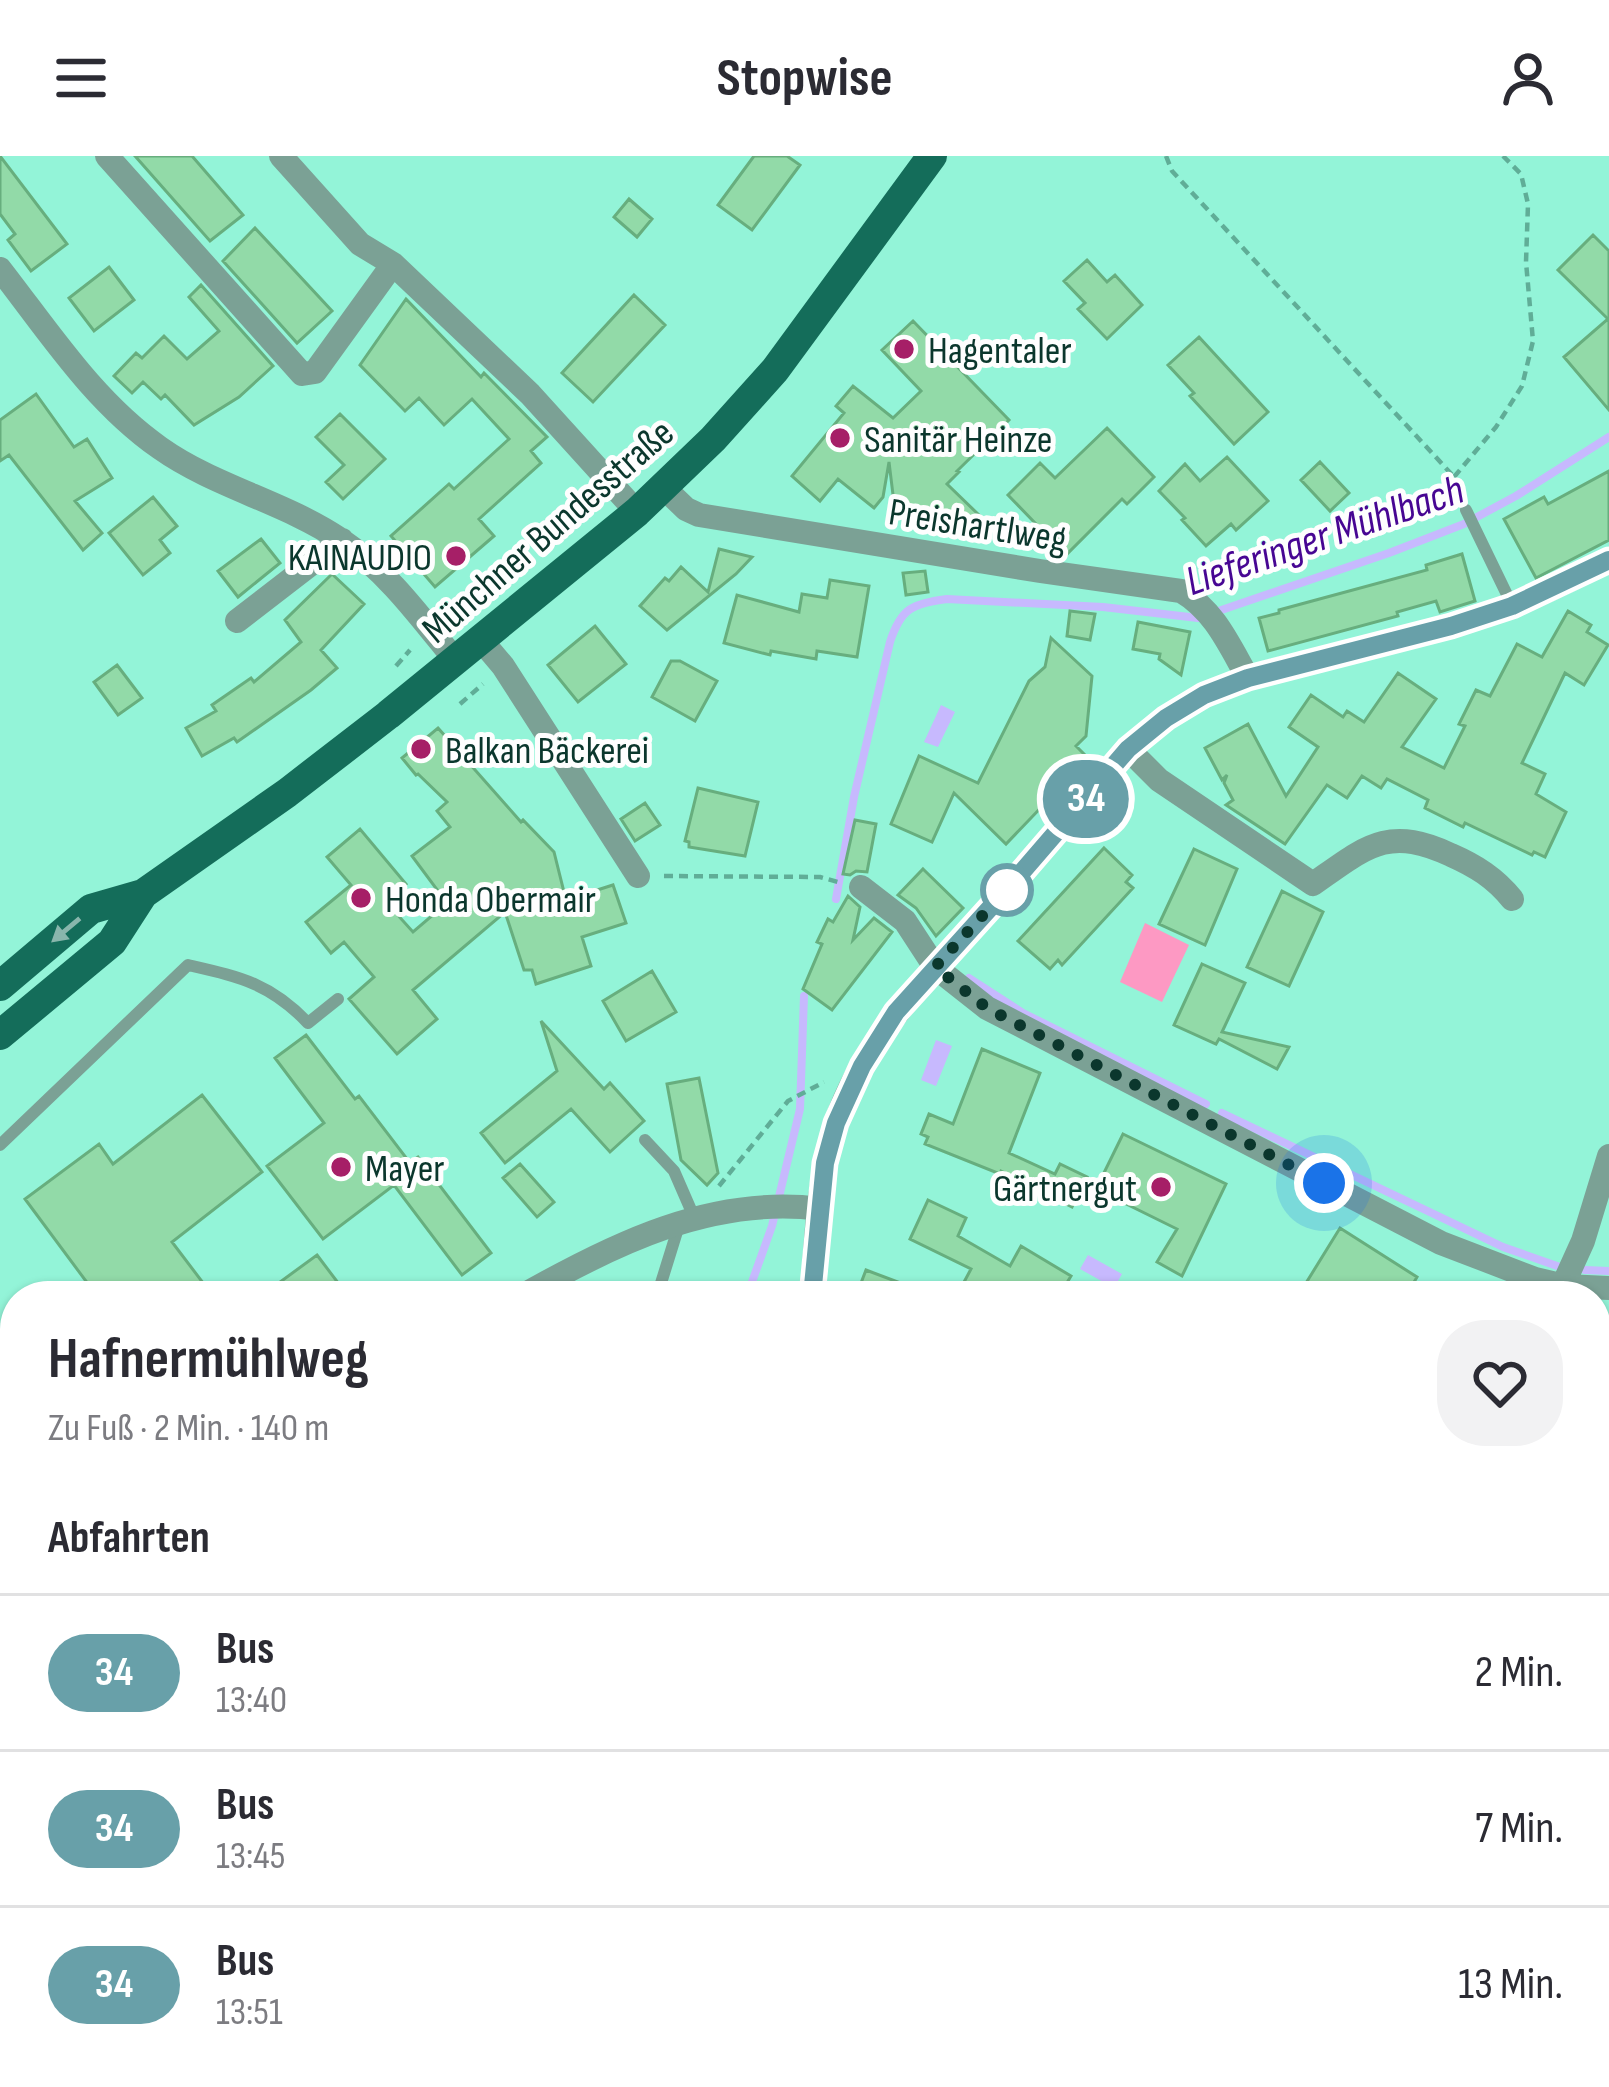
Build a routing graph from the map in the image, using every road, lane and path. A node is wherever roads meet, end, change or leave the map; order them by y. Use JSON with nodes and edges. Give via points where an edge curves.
{"nodes":[{"id":1,"x":107,"y":156,"type":"edge"},
{"id":2,"x":280,"y":156,"type":"edge"},
{"id":3,"x":932,"y":156,"type":"edge"},
{"id":4,"x":1166,"y":156,"type":"edge"},
{"id":5,"x":1504,"y":156,"type":"edge"},
{"id":6,"x":393,"y":264,"type":"junction"},
{"id":7,"x":0,"y":269,"type":"edge"},
{"id":8,"x":663,"y":487,"type":"junction"},
{"id":9,"x":1466,"y":510,"type":"dead end"},
{"id":10,"x":637,"y":512,"type":"junction"},
{"id":11,"x":342,"y":540,"type":"junction"},
{"id":12,"x":1609,"y":560,"type":"edge"},
{"id":13,"x":1512,"y":606,"type":"junction"},
{"id":14,"x":238,"y":621,"type":"dead end"},
{"id":15,"x":482,"y":640,"type":"junction"},
{"id":16,"x":410,"y":650,"type":"dead end"},
{"id":17,"x":456,"y":661,"type":"junction"},
{"id":18,"x":397,"y":666,"type":"dead end"},
{"id":19,"x":502,"y":666,"type":"junction"},
{"id":20,"x":1248,"y":678,"type":"junction"},
{"id":21,"x":460,"y":704,"type":"dead end"},
{"id":22,"x":1128,"y":749,"type":"junction"},
{"id":23,"x":638,"y":876,"type":"joint"},
{"id":24,"x":825,"y":879,"type":"dead end"},
{"id":25,"x":861,"y":887,"type":"dead end"},
{"id":26,"x":143,"y":894,"type":"junction"},
{"id":27,"x":1513,"y":899,"type":"dead end"},
{"id":28,"x":935,"y":967,"type":"junction"},
{"id":29,"x":0,"y":986,"type":"edge"},
{"id":30,"x":338,"y":999,"type":"dead end"},
{"id":31,"x":0,"y":1035,"type":"edge"},
{"id":32,"x":809,"y":1090,"type":"dead end"},
{"id":33,"x":645,"y":1140,"type":"dead end"},
{"id":34,"x":0,"y":1145,"type":"edge"},
{"id":35,"x":1609,"y":1156,"type":"edge"},
{"id":36,"x":820,"y":1208,"type":"junction"},
{"id":37,"x":687,"y":1219,"type":"junction"},
{"id":38,"x":549,"y":1281,"type":"edge"},
{"id":39,"x":663,"y":1281,"type":"edge"},
{"id":40,"x":813,"y":1281,"type":"edge"},
{"id":41,"x":1535,"y":1281,"type":"edge"},
{"id":42,"x":1565,"y":1281,"type":"edge"}],
"edges":[{"from":1,"to":6,"type":"street","via":[[302,374],[315,372]]},
{"from":2,"to":6,"type":"street","via":[[359,244]]},
{"from":3,"to":8,"type":"main road","name":"Münchner Bundesstraße","via":[[775,370]]},
{"from":4,"to":5,"type":"path","via":[[1454,478],[1522,386],[1533,341],[1528,204],[1520,174]]},
{"from":6,"to":10,"type":"street","via":[[530,394]]},
{"from":7,"to":11,"type":"street","via":[[132,426],[179,460]]},
{"from":8,"to":10,"type":"main road","name":"Münchner Bundesstraße"},
{"from":8,"to":20,"type":"street","name":"Preishartlweg","via":[[699,515],[1181,591],[1219,625]]},
{"from":9,"to":13,"type":"lane"},
{"from":10,"to":15,"type":"main road","name":"Münchner Bundesstraße"},
{"from":11,"to":14,"type":"street"},
{"from":11,"to":17,"type":"street"},
{"from":12,"to":13,"type":"street"},
{"from":13,"to":20,"type":"street"},
{"from":15,"to":17,"type":"main road","name":"Münchner Bundesstraße"},
{"from":15,"to":19,"type":"street"},
{"from":16,"to":18,"type":"path"},
{"from":17,"to":26,"type":"main road","name":"Münchner Bundesstraße"},
{"from":19,"to":21,"type":"path"},
{"from":19,"to":23,"type":"street"},
{"from":20,"to":22,"type":"street","via":[[1204,695]]},
{"from":22,"to":27,"type":"street","via":[[1159,781],[1313,884],[1363,851],[1402,838],[1466,861]]},
{"from":22,"to":28,"type":"street"},
{"from":23,"to":24,"type":"path"},
{"from":25,"to":28,"type":"street","via":[[905,921]]},
{"from":26,"to":29,"type":"main road","name":"Münchner Bundesstraße","one_way":true,"via":[[91,909]]},
{"from":26,"to":31,"type":"main road","name":"Münchner Bundesstraße","via":[[112,942]]},
{"from":28,"to":36,"type":"street","via":[[862,1066],[836,1123]]},
{"from":28,"to":41,"type":"street","via":[[987,1008],[1441,1243]]},
{"from":30,"to":34,"type":"lane","via":[[308,1023],[286,1000],[243,978],[188,965]]},
{"from":32,"to":37,"type":"path","via":[[788,1101]]},
{"from":33,"to":37,"type":"lane","via":[[674,1171]]},
{"from":35,"to":42,"type":"street"},
{"from":36,"to":37,"type":"street","via":[[766,1204]]},
{"from":36,"to":40,"type":"street"},
{"from":37,"to":38,"type":"street"},
{"from":37,"to":39,"type":"lane"}]}
